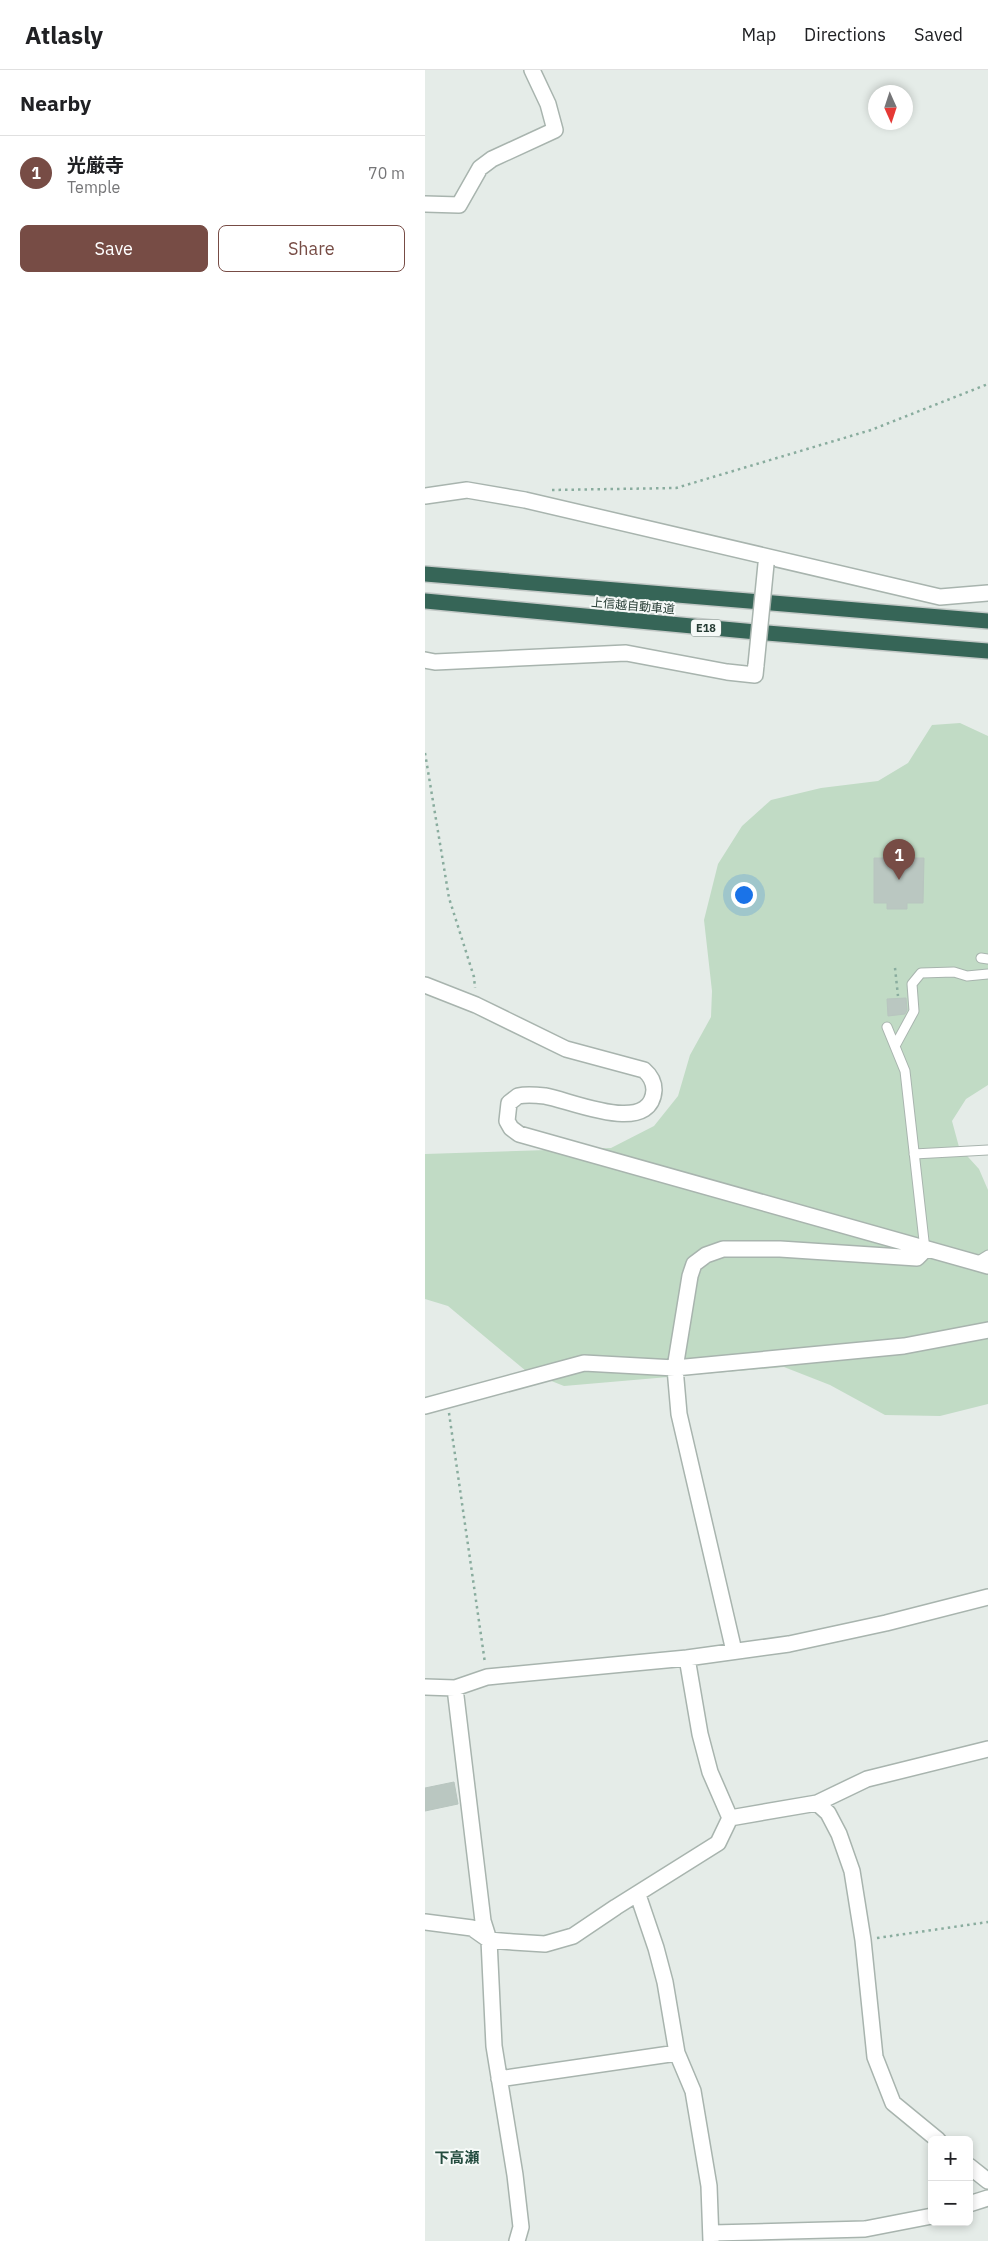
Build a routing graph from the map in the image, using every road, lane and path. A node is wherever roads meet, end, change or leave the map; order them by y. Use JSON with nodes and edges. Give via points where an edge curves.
{"nodes":[{"id":1,"x":532,"y":70,"type":"edge"},
{"id":2,"x":425,"y":204,"type":"edge"},
{"id":3,"x":988,"y":384,"type":"edge"},
{"id":4,"x":544,"y":490,"type":"dead end"},
{"id":5,"x":425,"y":496,"type":"edge"},
{"id":6,"x":766,"y":560,"type":"junction"},
{"id":7,"x":425,"y":574,"type":"edge"},
{"id":8,"x":988,"y":593,"type":"edge"},
{"id":9,"x":425,"y":601,"type":"edge"},
{"id":10,"x":988,"y":621,"type":"edge"},
{"id":11,"x":988,"y":652,"type":"edge"},
{"id":12,"x":425,"y":660,"type":"edge"},
{"id":13,"x":425,"y":753,"type":"edge"},
{"id":14,"x":895,"y":968,"type":"dead end"},
{"id":15,"x":988,"y":974,"type":"edge"},
{"id":16,"x":425,"y":985,"type":"edge"},
{"id":17,"x":898,"y":996,"type":"dead end"},
{"id":18,"x":477,"y":1005,"type":"junction"},
{"id":19,"x":887,"y":1028,"type":"dead end"},
{"id":20,"x":895,"y":1046,"type":"junction"},
{"id":21,"x":988,"y":1150,"type":"edge"},
{"id":22,"x":914,"y":1154,"type":"junction"},
{"id":23,"x":925,"y":1250,"type":"junction"},
{"id":24,"x":984,"y":1262,"type":"edge"},
{"id":25,"x":988,"y":1330,"type":"edge"},
{"id":26,"x":675,"y":1368,"type":"junction"},
{"id":27,"x":447,"y":1399,"type":"junction"},
{"id":28,"x":425,"y":1406,"type":"edge"},
{"id":29,"x":988,"y":1597,"type":"edge"},
{"id":30,"x":734,"y":1651,"type":"junction"},
{"id":31,"x":687,"y":1658,"type":"junction"},
{"id":32,"x":487,"y":1677,"type":"junction"},
{"id":33,"x":425,"y":1688,"type":"edge"},
{"id":34,"x":455,"y":1688,"type":"junction"},
{"id":35,"x":988,"y":1749,"type":"edge"},
{"id":36,"x":817,"y":1803,"type":"junction"},
{"id":37,"x":730,"y":1818,"type":"junction"},
{"id":38,"x":638,"y":1895,"type":"junction"},
{"id":39,"x":425,"y":1922,"type":"edge"},
{"id":40,"x":988,"y":1922,"type":"edge"},
{"id":41,"x":489,"y":1940,"type":"junction"},
{"id":42,"x":863,"y":1940,"type":"junction"},
{"id":43,"x":677,"y":2053,"type":"junction"},
{"id":44,"x":499,"y":2080,"type":"junction"},
{"id":45,"x":933,"y":2136,"type":"edge"},
{"id":46,"x":973,"y":2169,"type":"edge"},
{"id":47,"x":988,"y":2181,"type":"edge"},
{"id":48,"x":988,"y":2198,"type":"edge"},
{"id":49,"x":973,"y":2203,"type":"edge"},
{"id":50,"x":928,"y":2217,"type":"edge"},
{"id":51,"x":834,"y":2236,"type":"edge"},
{"id":52,"x":711,"y":2237,"type":"edge"},
{"id":53,"x":517,"y":2241,"type":"edge"}],
"edges":[{"from":1,"to":2,"type":"street","via":[[548,104],[555,130],[492,159],[480,168],[459,205]]},
{"from":3,"to":4,"type":"path","via":[[871,430],[676,488]]},
{"from":5,"to":6,"type":"street","via":[[467,490],[525,500]]},
{"from":6,"to":8,"type":"street","via":[[940,597]]},
{"from":6,"to":12,"type":"street","bridge":true,"via":[[755,675],[626,652]]},
{"from":7,"to":10,"type":"highway","name":"上信越自動車道"},
{"from":9,"to":11,"type":"highway","name":"上信越自動車道","number":"E18"},
{"from":13,"to":18,"type":"path","via":[[449,898],[474,977]]},
{"from":14,"to":17,"type":"path"},
{"from":15,"to":20,"type":"lane","via":[[921,973],[912,984],[914,1010]]},
{"from":16,"to":18,"type":"street"},
{"from":18,"to":23,"type":"street","via":[[566,1049],[644,1070],[652,1079],[654,1093],[647,1106],[637,1114],[613,1114],[545,1096],[518,1096],[509,1103],[507,1121],[519,1134]]},
{"from":19,"to":20,"type":"lane"},
{"from":20,"to":22,"type":"lane","via":[[905,1072]]},
{"from":21,"to":22,"type":"lane"},
{"from":22,"to":23,"type":"lane"},
{"from":23,"to":24,"type":"street"},
{"from":23,"to":26,"type":"street","via":[[917,1258],[780,1249],[723,1249],[707,1255],[694,1264],[690,1276]]},
{"from":25,"to":26,"type":"street","via":[[904,1346]]},
{"from":26,"to":27,"type":"street","via":[[584,1363]]},
{"from":26,"to":30,"type":"street","via":[[679,1414]]},
{"from":27,"to":28,"type":"street"},
{"from":27,"to":32,"type":"path"},
{"from":29,"to":30,"type":"street","via":[[789,1644]]},
{"from":30,"to":31,"type":"street"},
{"from":31,"to":32,"type":"street"},
{"from":31,"to":37,"type":"street","via":[[710,1772]]},
{"from":32,"to":34,"type":"street"},
{"from":33,"to":34,"type":"street"},
{"from":34,"to":41,"type":"street","via":[[483,1921]]},
{"from":35,"to":36,"type":"street","via":[[867,1779]]},
{"from":36,"to":37,"type":"street"},
{"from":36,"to":42,"type":"street","via":[[828,1813],[839,1834],[852,1871]]},
{"from":37,"to":38,"type":"street","via":[[718,1843]]},
{"from":38,"to":41,"type":"street","via":[[573,1936],[545,1944]]},
{"from":38,"to":43,"type":"street","via":[[665,1982]]},
{"from":39,"to":41,"type":"street","via":[[472,1928]]},
{"from":40,"to":42,"type":"path"},
{"from":41,"to":44,"type":"street","via":[[494,2046]]},
{"from":42,"to":45,"type":"street","via":[[875,2057],[893,2103]]},
{"from":43,"to":44,"type":"street"},
{"from":43,"to":52,"type":"street","via":[[693,2091],[709,2186]]},
{"from":44,"to":53,"type":"street","via":[[521,2227]]},
{"from":46,"to":47,"type":"street"},
{"from":48,"to":49,"type":"street"},
{"from":50,"to":51,"type":"street"},
{"from":51,"to":52,"type":"street"}]}
